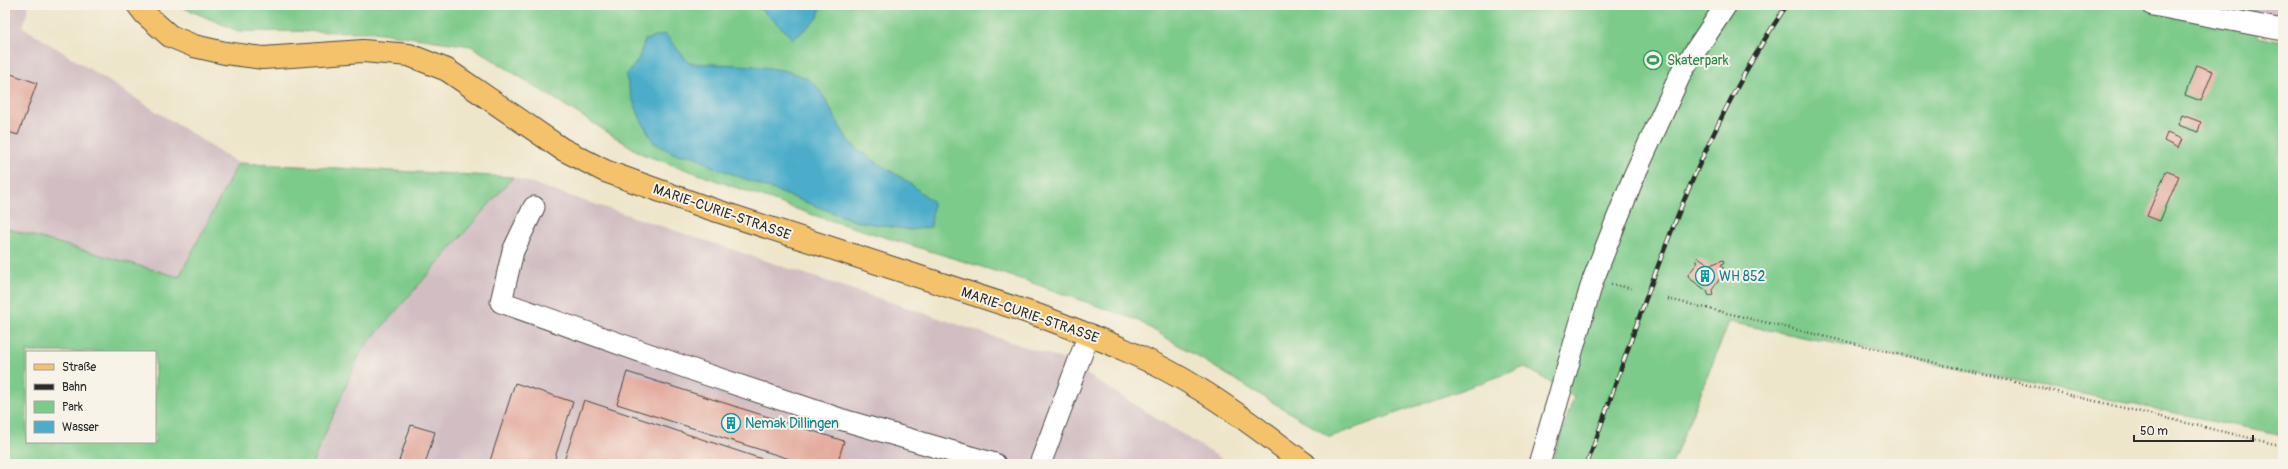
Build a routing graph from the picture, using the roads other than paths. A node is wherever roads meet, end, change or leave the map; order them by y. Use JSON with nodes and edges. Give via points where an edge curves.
{"nodes":[{"id":1,"x":138,"y":5,"type":"edge"},
{"id":2,"x":1726,"y":5,"type":"edge"},
{"id":3,"x":2153,"y":5,"type":"edge"},
{"id":4,"x":2283,"y":30,"type":"edge"},
{"id":5,"x":534,"y":207,"type":"dead end"},
{"id":6,"x":1089,"y":334,"type":"junction"},
{"id":7,"x":995,"y":464,"type":"edge"},
{"id":8,"x":1040,"y":464,"type":"edge"},
{"id":9,"x":1305,"y":464,"type":"edge"},
{"id":10,"x":1539,"y":464,"type":"edge"}],
"edges":[{"from":1,"to":6,"type":"main road","name":"MARIE-CURIE-STRASSE","via":[[170,36],[194,46],[225,53],[263,58],[363,51],[409,55],[448,70],[562,149],[605,171],[702,206]]},
{"from":2,"to":10,"type":"street","via":[[1682,71],[1634,176],[1593,280]]},
{"from":3,"to":4,"type":"street"},
{"from":5,"to":7,"type":"street","via":[[513,251],[501,302],[840,419]]},
{"from":6,"to":8,"type":"street"},
{"from":6,"to":9,"type":"main road","name":"MARIE-CURIE-STRASSE","via":[[1200,389]]}]}
